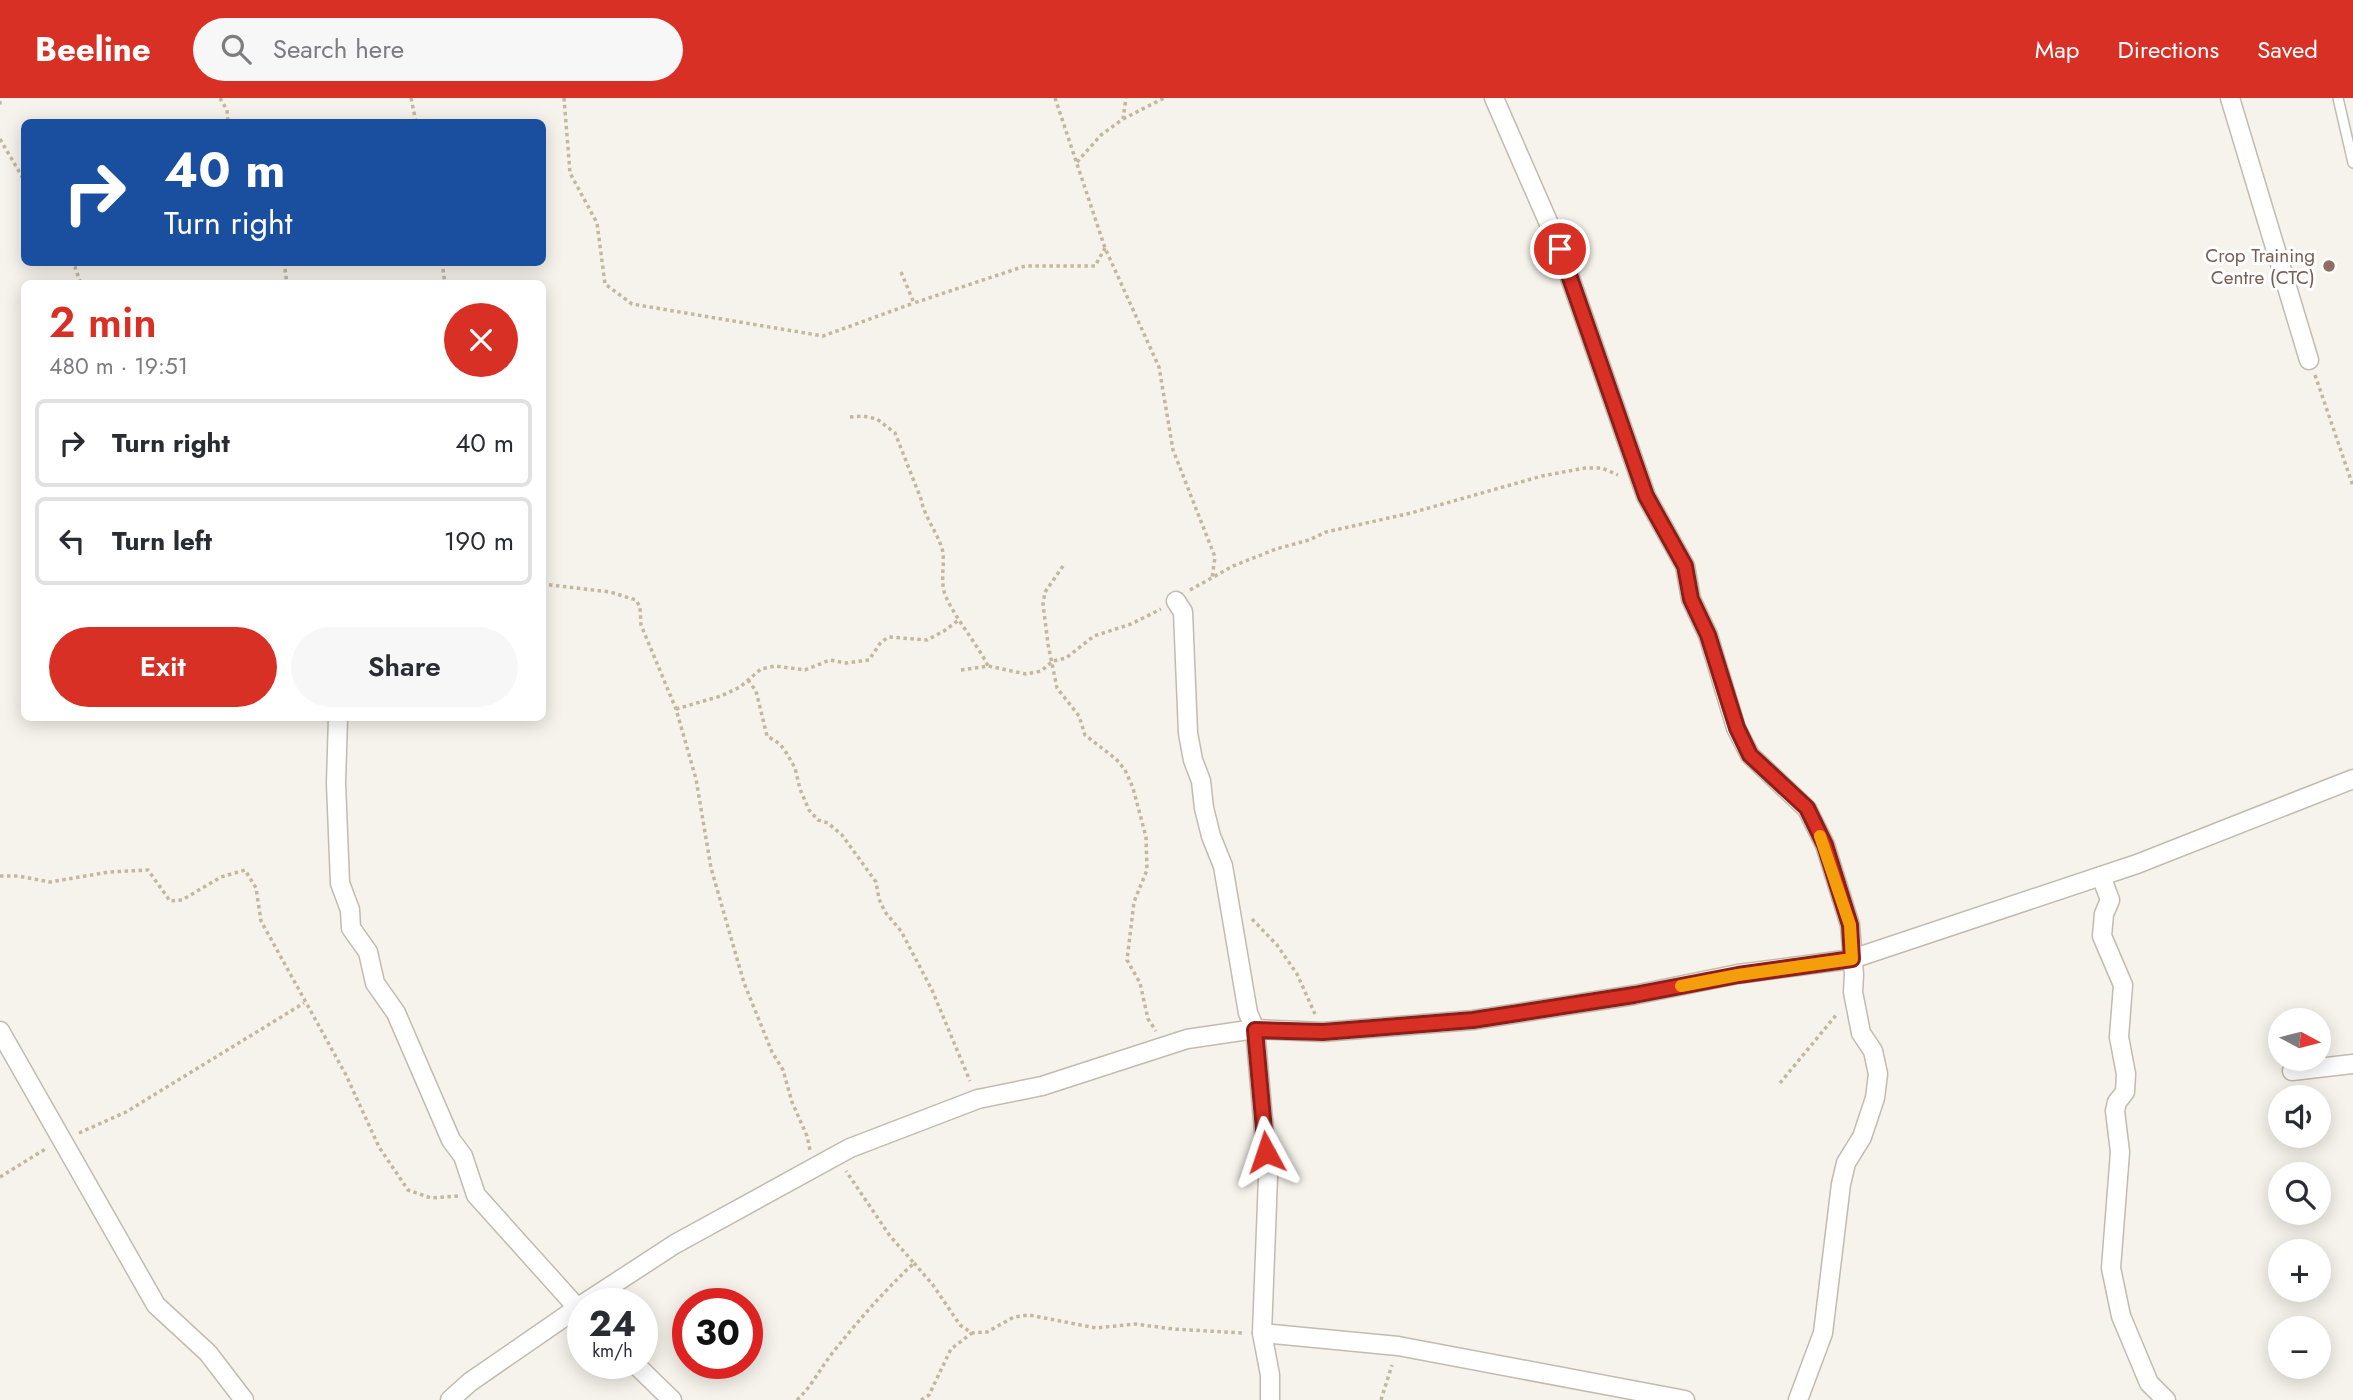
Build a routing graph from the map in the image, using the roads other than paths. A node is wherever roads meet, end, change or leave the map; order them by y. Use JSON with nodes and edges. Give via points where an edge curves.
{"nodes":[{"id":1,"x":1494,"y":98,"type":"edge"},
{"id":2,"x":2230,"y":98,"type":"edge"},
{"id":3,"x":2338,"y":98,"type":"edge"},
{"id":4,"x":2353,"y":163,"type":"edge"},
{"id":5,"x":2309,"y":360,"type":"road end"},
{"id":6,"x":1176,"y":601,"type":"road end"},
{"id":7,"x":338,"y":721,"type":"edge"},
{"id":8,"x":2353,"y":779,"type":"edge"},
{"id":9,"x":2101,"y":876,"type":"junction"},
{"id":10,"x":1852,"y":959,"type":"junction"},
{"id":11,"x":1255,"y":1030,"type":"junction"},
{"id":12,"x":0,"y":1031,"type":"edge"},
{"id":13,"x":2353,"y":1064,"type":"edge"},
{"id":14,"x":2331,"y":1067,"type":"edge"},
{"id":15,"x":610,"y":1288,"type":"edge"},
{"id":16,"x":567,"y":1293,"type":"edge"},
{"id":17,"x":567,"y":1317,"type":"edge"},
{"id":18,"x":1262,"y":1333,"type":"junction"},
{"id":19,"x":650,"y":1379,"type":"edge"},
{"id":20,"x":244,"y":1400,"type":"edge"},
{"id":21,"x":450,"y":1400,"type":"edge"},
{"id":22,"x":672,"y":1400,"type":"edge"},
{"id":23,"x":1270,"y":1400,"type":"edge"},
{"id":24,"x":1685,"y":1400,"type":"edge"},
{"id":25,"x":1798,"y":1400,"type":"edge"},
{"id":26,"x":2166,"y":1400,"type":"edge"}],
"edges":[{"from":1,"to":10,"type":"street","via":[[1560,249],[1642,485],[1685,566],[1691,599],[1708,635],[1737,728],[1750,755],[1807,808],[1825,845],[1850,925]]},
{"from":2,"to":5,"type":"street"},
{"from":3,"to":4,"type":"lane"},
{"from":6,"to":11,"type":"street","via":[[1183,612],[1185,694],[1193,760],[1223,866],[1248,1013]]},
{"from":7,"to":16,"type":"street","via":[[340,883],[351,928],[368,953],[375,983],[396,1013],[451,1140],[466,1162],[476,1195]]},
{"from":8,"to":9,"type":"street"},
{"from":9,"to":10,"type":"street"},
{"from":9,"to":26,"type":"street","via":[[2110,900],[2102,936],[2123,985],[2119,1037],[2126,1074],[2125,1092],[2115,1111],[2120,1152],[2111,1268],[2121,1316],[2149,1383]]},
{"from":10,"to":11,"type":"street","via":[[1473,1020],[1323,1032]]},
{"from":10,"to":25,"type":"street","via":[[1861,1033],[1873,1051],[1878,1074],[1862,1137],[1846,1163],[1823,1333]]},
{"from":11,"to":15,"type":"street","via":[[1187,1039],[1042,1086],[978,1099],[850,1148],[675,1244]]},
{"from":11,"to":18,"type":"street","via":[[1268,1177]]},
{"from":12,"to":20,"type":"street","via":[[156,1305],[208,1353]]},
{"from":13,"to":14,"type":"street"},
{"from":17,"to":21,"type":"street"},
{"from":18,"to":23,"type":"street"},
{"from":18,"to":24,"type":"street","via":[[1398,1346]]},
{"from":19,"to":22,"type":"street"}]}
